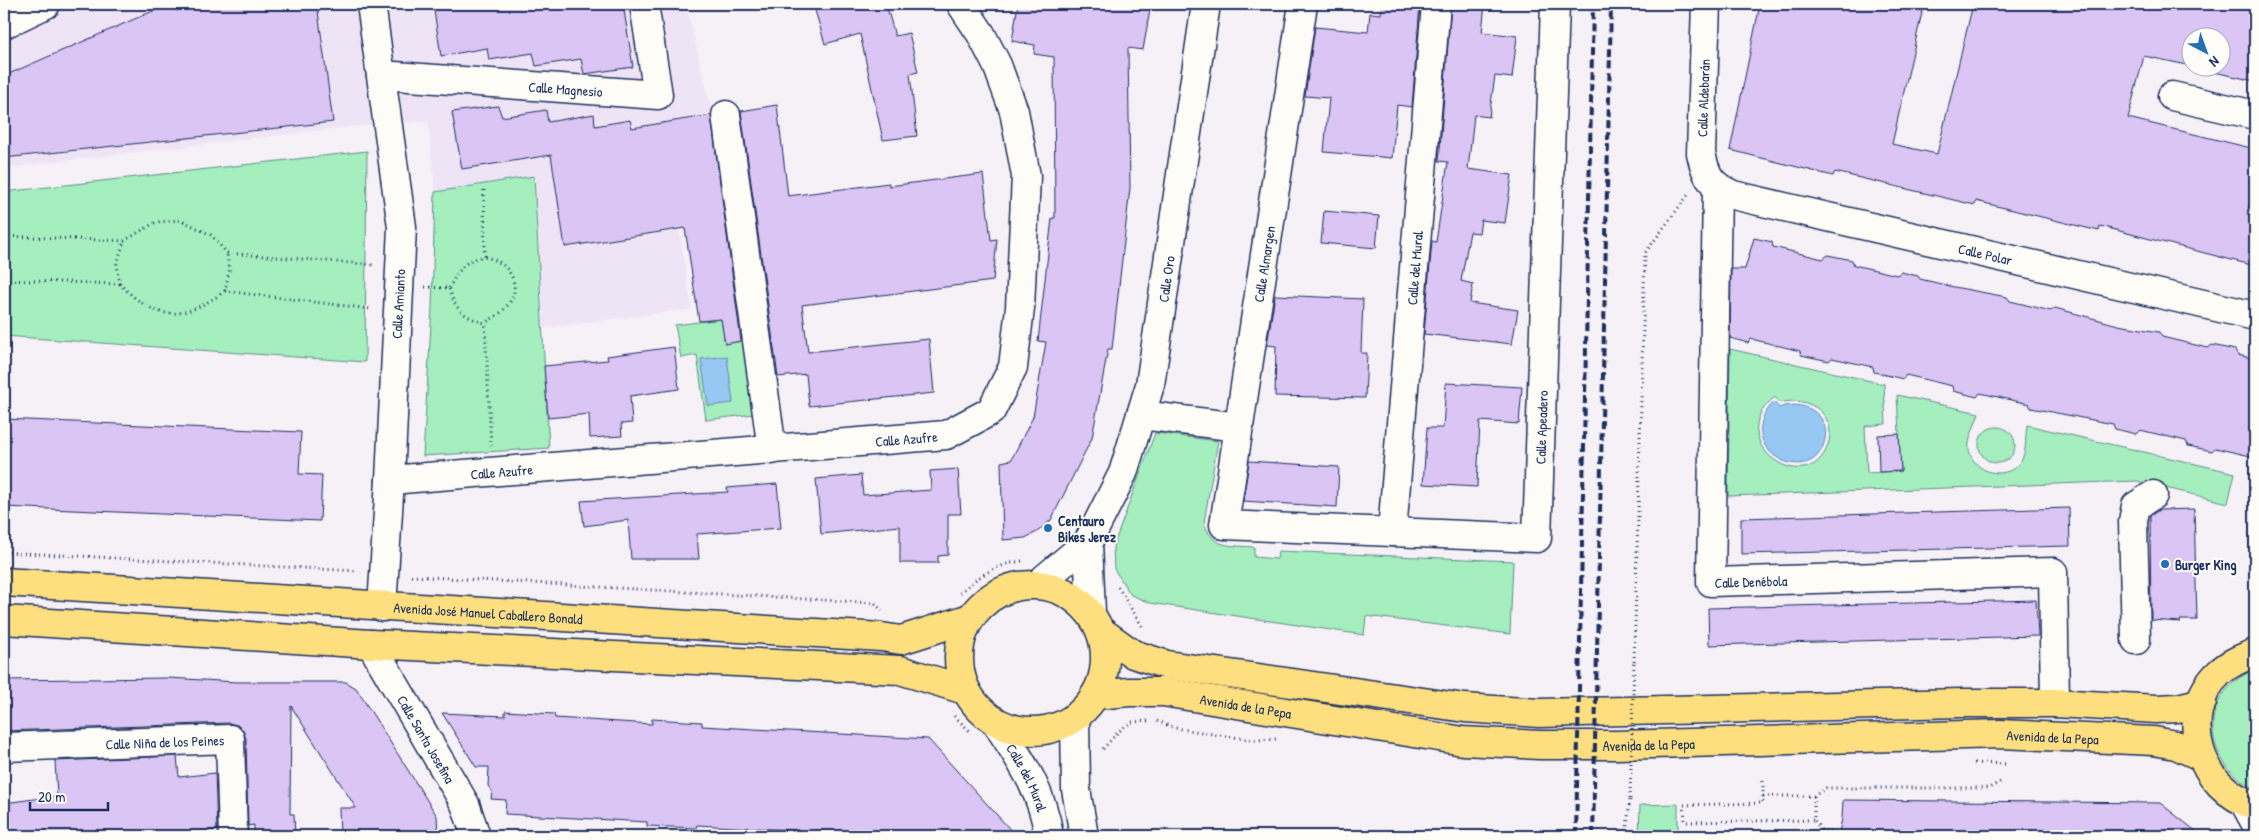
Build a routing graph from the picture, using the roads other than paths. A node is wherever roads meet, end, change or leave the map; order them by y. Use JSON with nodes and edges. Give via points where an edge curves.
{"nodes":[{"id":1,"x":46,"y":4,"type":"edge"},
{"id":2,"x":371,"y":4,"type":"edge"},
{"id":3,"x":644,"y":4,"type":"edge"},
{"id":4,"x":961,"y":4,"type":"edge"},
{"id":5,"x":986,"y":4,"type":"edge"},
{"id":6,"x":1206,"y":4,"type":"edge"},
{"id":7,"x":1303,"y":4,"type":"edge"},
{"id":8,"x":1436,"y":4,"type":"edge"},
{"id":9,"x":1555,"y":4,"type":"edge"},
{"id":10,"x":1706,"y":4,"type":"edge"},
{"id":11,"x":4,"y":24,"type":"edge"},
{"id":12,"x":981,"y":34,"type":"junction"},
{"id":13,"x":381,"y":75,"type":"junction"},
{"id":14,"x":2172,"y":96,"type":"dead end"},
{"id":15,"x":726,"y":115,"type":"dead end"},
{"id":16,"x":2255,"y":115,"type":"edge"},
{"id":17,"x":1711,"y":180,"type":"junction"},
{"id":18,"x":2255,"y":316,"type":"edge"},
{"id":19,"x":1141,"y":415,"type":"junction"},
{"id":20,"x":1239,"y":427,"type":"junction"},
{"id":21,"x":772,"y":450,"type":"junction"},
{"id":22,"x":390,"y":480,"type":"junction"},
{"id":23,"x":2153,"y":495,"type":"dead end"},
{"id":24,"x":1224,"y":525,"type":"joint"},
{"id":25,"x":1392,"y":532,"type":"junction"},
{"id":26,"x":1088,"y":542,"type":"junction"},
{"id":27,"x":4,"y":582,"type":"edge"},
{"id":28,"x":1038,"y":584,"type":"junction"},
{"id":29,"x":382,"y":607,"type":"junction"},
{"id":30,"x":970,"y":618,"type":"junction"},
{"id":31,"x":4,"y":620,"type":"edge"},
{"id":32,"x":1096,"y":622,"type":"junction"},
{"id":33,"x":2136,"y":640,"type":"dead end"},
{"id":34,"x":371,"y":644,"type":"junction"},
{"id":35,"x":2255,"y":653,"type":"edge"},
{"id":36,"x":965,"y":690,"type":"junction"},
{"id":37,"x":1095,"y":695,"type":"junction"},
{"id":38,"x":2202,"y":702,"type":"junction"},
{"id":39,"x":2055,"y":703,"type":"junction"},
{"id":40,"x":1075,"y":717,"type":"junction"},
{"id":41,"x":996,"y":722,"type":"junction"},
{"id":42,"x":4,"y":747,"type":"edge"},
{"id":43,"x":2202,"y":757,"type":"junction"},
{"id":44,"x":2252,"y":810,"type":"edge"},
{"id":45,"x":233,"y":836,"type":"edge"},
{"id":46,"x":476,"y":836,"type":"edge"},
{"id":47,"x":1049,"y":836,"type":"edge"},
{"id":48,"x":1084,"y":836,"type":"edge"}],
"edges":[{"from":1,"to":11,"type":"street"},
{"from":2,"to":13,"type":"street","name":"Calle Amianto"},
{"from":3,"to":13,"type":"street","name":"Calle Magnesio","via":[[658,94]]},
{"from":4,"to":12,"type":"street","name":"Calle Azufre"},
{"from":5,"to":12,"type":"street"},
{"from":6,"to":19,"type":"street","name":"Calle Oro","via":[[1150,385]]},
{"from":7,"to":20,"type":"street","name":"Calle Almargen"},
{"from":8,"to":25,"type":"street","name":"Calle del Mural"},
{"from":9,"to":25,"type":"street","name":"Calle Apeadero","via":[[1538,538]]},
{"from":10,"to":17,"type":"street","name":"Calle Aldebarán","via":[[1701,153]]},
{"from":12,"to":21,"type":"street","name":"Calle Azufre","via":[[1014,111],[1026,176],[1020,308],[1013,367],[991,410],[946,435]]},
{"from":13,"to":22,"type":"street","name":"Calle Amianto","via":[[402,227]]},
{"from":14,"to":16,"type":"street"},
{"from":15,"to":21,"type":"street"},
{"from":17,"to":18,"type":"street","name":"Calle Polar","via":[[1733,195]]},
{"from":17,"to":39,"type":"street","name":"Calle Denébola","via":[[1711,582],[2053,572]]},
{"from":19,"to":20,"type":"street"},
{"from":19,"to":26,"type":"street","name":"Calle Oro","via":[[1123,473]]},
{"from":20,"to":24,"type":"street","name":"Calle Almargen"},
{"from":21,"to":22,"type":"street","name":"Calle Azufre"},
{"from":22,"to":29,"type":"street","name":"Calle Amianto"},
{"from":23,"to":33,"type":"street","via":[[2136,506],[2133,521]]},
{"from":24,"to":25,"type":"street","name":"Calle Apeadero"},
{"from":26,"to":28,"type":"street","name":"Calle Oro"},
{"from":26,"to":32,"type":"street","name":"Calle Oro"},
{"from":27,"to":29,"type":"main road","name":"Avenida José Manuel Caballero Bonald"},
{"from":28,"to":30,"type":"main road","via":[[1019,585],[999,592]]},
{"from":28,"to":32,"type":"main road","via":[[1070,595]]},
{"from":29,"to":30,"type":"main road","name":"Avenida José Manuel Caballero Bonald","via":[[881,636],[901,640]]},
{"from":30,"to":36,"type":"main road","via":[[960,641],[959,666]]},
{"from":31,"to":34,"type":"main road"},
{"from":32,"to":37,"type":"main road","via":[[1106,653],[1104,675]]},
{"from":32,"to":39,"type":"main road","name":"Avenida de la Pepa","via":[[1133,654],[1167,665],[1465,708],[1612,713]]},
{"from":34,"to":36,"type":"main road","via":[[900,670]]},
{"from":34,"to":46,"type":"street","name":"Calle Santa Josefina","via":[[465,804]]},
{"from":35,"to":38,"type":"main road","via":[[2238,659],[2218,674]]},
{"from":36,"to":41,"type":"main road","via":[[978,708]]},
{"from":37,"to":40,"type":"main road","via":[[1087,708]]},
{"from":37,"to":43,"type":"main road","name":"Avenida de la Pepa","via":[[1163,692],[1463,741],[1617,745],[2000,734],[2154,741],[2176,745]]},
{"from":38,"to":39,"type":"main road","name":"Avenida de la Pepa","via":[[2156,709]]},
{"from":38,"to":43,"type":"main road","via":[[2196,720]]},
{"from":40,"to":41,"type":"main road","via":[[1057,727],[1037,732],[1016,730]]},
{"from":40,"to":48,"type":"street","via":[[1076,789]]},
{"from":41,"to":47,"type":"street","name":"Calle del Mural","via":[[1028,772],[1045,811]]},
{"from":42,"to":45,"type":"street","name":"Calle Niña de los Peines","via":[[230,739]]},
{"from":43,"to":44,"type":"main road","via":[[2206,769],[2223,789]]}]}
